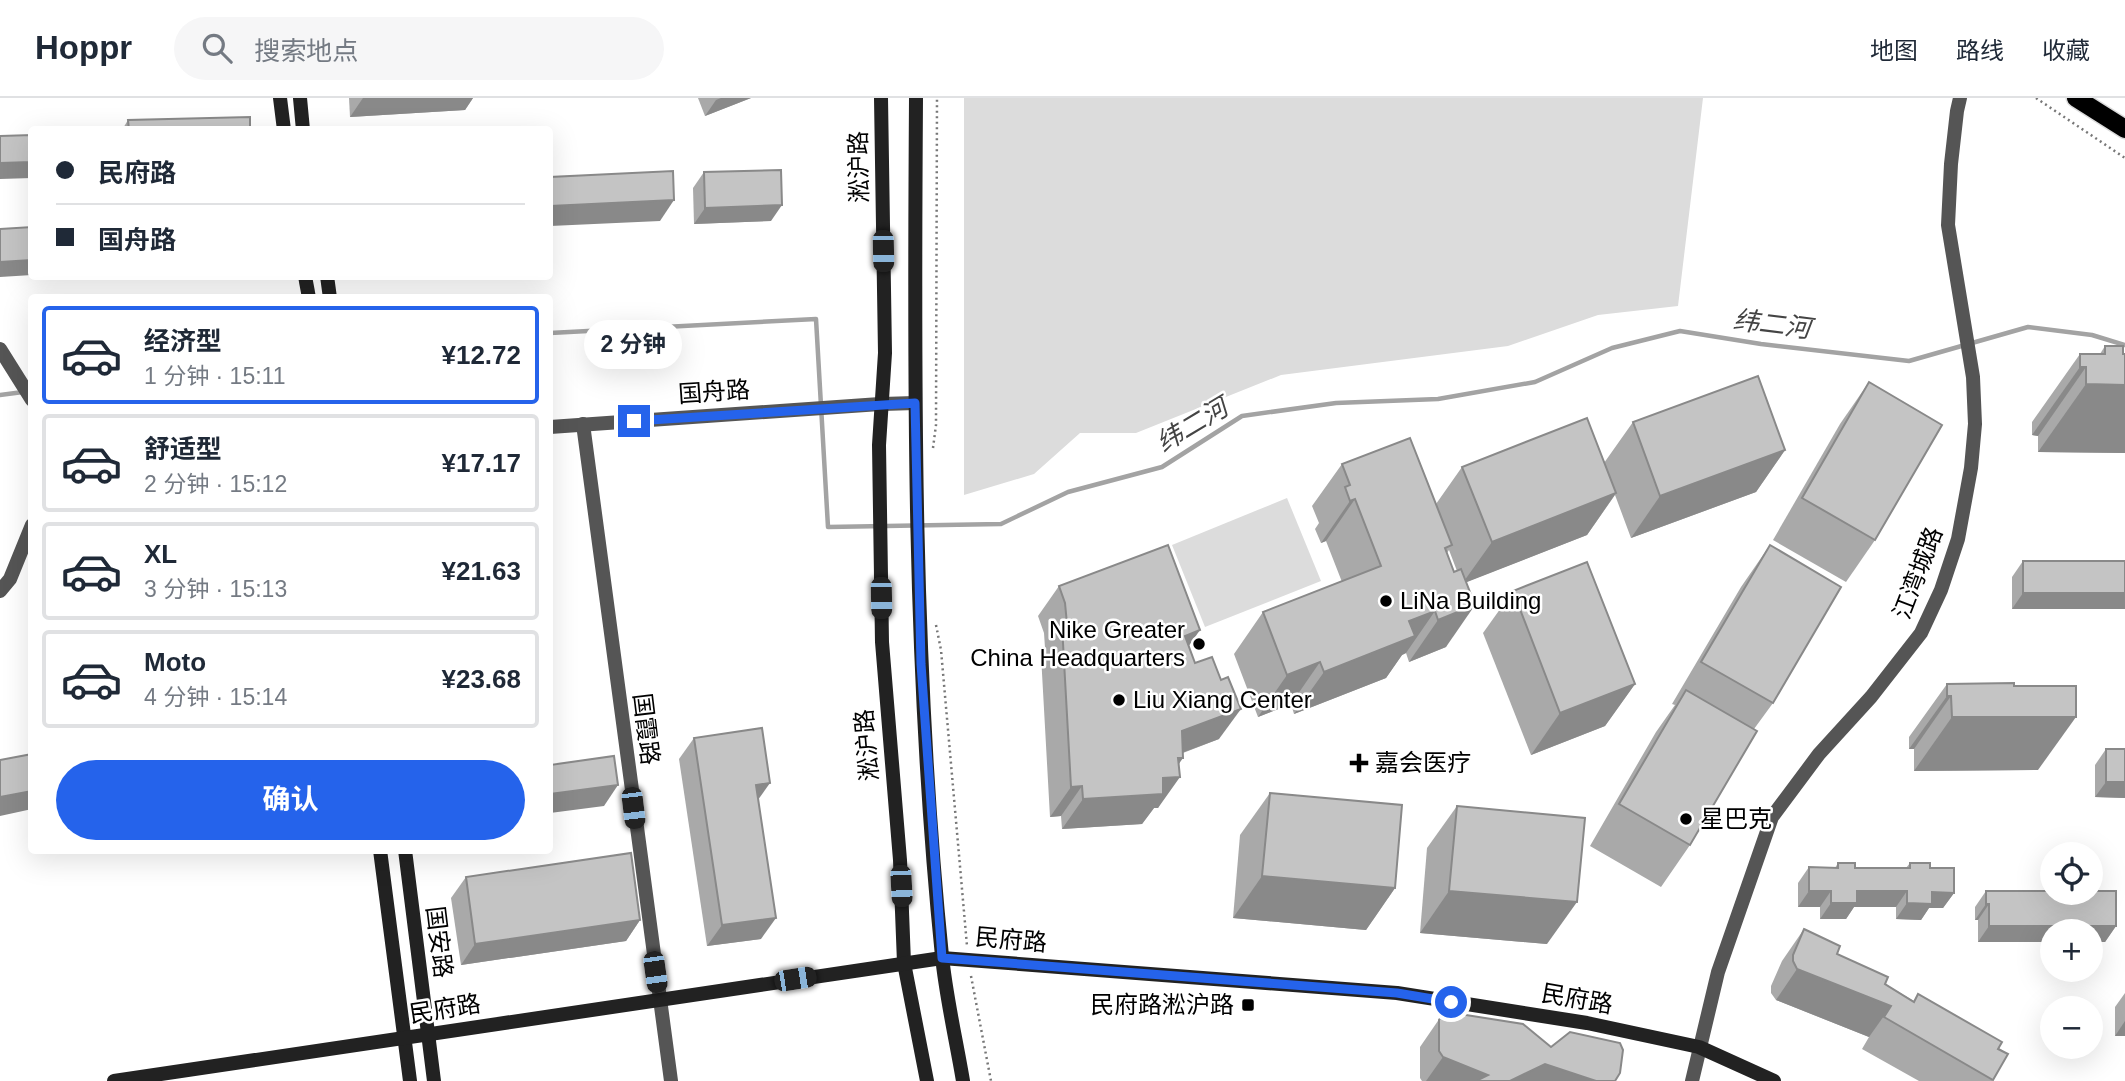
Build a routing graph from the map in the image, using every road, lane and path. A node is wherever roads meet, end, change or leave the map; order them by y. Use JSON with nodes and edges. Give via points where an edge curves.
{"nodes":[{"id":1,"x":280,"y":98,"type":"edge"},
{"id":2,"x":300,"y":98,"type":"edge"},
{"id":3,"x":881,"y":98,"type":"edge"},
{"id":4,"x":916,"y":98,"type":"edge"},
{"id":5,"x":937,"y":98,"type":"edge"},
{"id":6,"x":1960,"y":98,"type":"edge"},
{"id":7,"x":2036,"y":98,"type":"edge"},
{"id":8,"x":2076,"y":98,"type":"edge"},
{"id":9,"x":284,"y":126,"type":"edge"},
{"id":10,"x":303,"y":126,"type":"edge"},
{"id":11,"x":2125,"y":130,"type":"edge"},
{"id":12,"x":2125,"y":158,"type":"edge"},
{"id":13,"x":0,"y":349,"type":"edge"},
{"id":14,"x":28,"y":394,"type":"edge"},
{"id":15,"x":915,"y":403,"type":"junction"},
{"id":16,"x":881,"y":404,"type":"junction"},
{"id":17,"x":583,"y":424,"type":"junction"},
{"id":18,"x":553,"y":427,"type":"edge"},
{"id":19,"x":932,"y":452,"type":"dead end"},
{"id":20,"x":28,"y":535,"type":"edge"},
{"id":21,"x":0,"y":591,"type":"edge"},
{"id":22,"x":934,"y":614,"type":"dead end"},
{"id":23,"x":381,"y":854,"type":"edge"},
{"id":24,"x":406,"y":854,"type":"edge"},
{"id":25,"x":942,"y":958,"type":"junction"},
{"id":26,"x":968,"y":959,"type":"junction"},
{"id":27,"x":904,"y":962,"type":"junction"},
{"id":28,"x":659,"y":1000,"type":"junction"},
{"id":29,"x":428,"y":1034,"type":"junction"},
{"id":30,"x":405,"y":1038,"type":"junction"},
{"id":31,"x":1699,"y":1047,"type":"junction"},
{"id":32,"x":114,"y":1081,"type":"edge"},
{"id":33,"x":410,"y":1081,"type":"edge"},
{"id":34,"x":435,"y":1081,"type":"edge"},
{"id":35,"x":671,"y":1081,"type":"edge"},
{"id":36,"x":927,"y":1081,"type":"edge"},
{"id":37,"x":963,"y":1081,"type":"edge"},
{"id":38,"x":991,"y":1081,"type":"edge"},
{"id":39,"x":1692,"y":1081,"type":"edge"},
{"id":40,"x":1774,"y":1081,"type":"edge"}],
"edges":[{"from":1,"to":9,"type":"street"},
{"from":2,"to":10,"type":"street"},
{"from":3,"to":16,"type":"street","name":"淞沪路","via":[[885,353]]},
{"from":4,"to":15,"type":"street"},
{"from":5,"to":19,"type":"path"},
{"from":6,"to":31,"type":"street","name":"江湾城路","via":[[1948,225],[1973,377],[1975,424],[1958,539],[1921,633],[1772,817],[1718,972]]},
{"from":7,"to":12,"type":"path"},
{"from":8,"to":11,"type":"main road"},
{"from":13,"to":14,"type":"street"},
{"from":15,"to":16,"type":"street"},
{"from":15,"to":25,"type":"street","via":[[921,664]]},
{"from":16,"to":17,"type":"street","name":"国舟路"},
{"from":16,"to":27,"type":"street","name":"淞沪路","via":[[882,642]]},
{"from":17,"to":18,"type":"street","name":"国舟路"},
{"from":17,"to":28,"type":"street","name":"国霞路"},
{"from":20,"to":21,"type":"street","via":[[10,579]]},
{"from":22,"to":26,"type":"path"},
{"from":23,"to":30,"type":"street","name":"国安路"},
{"from":24,"to":29,"type":"street","name":"国安路"},
{"from":25,"to":26,"type":"street","name":"民府路"},
{"from":25,"to":27,"type":"street","name":"民府路"},
{"from":25,"to":37,"type":"street"},
{"from":26,"to":31,"type":"street","name":"民府路","via":[[1397,993],[1587,1023]]},
{"from":26,"to":38,"type":"path"},
{"from":27,"to":28,"type":"street","name":"民府路"},
{"from":27,"to":36,"type":"street","name":"淞沪路"},
{"from":28,"to":29,"type":"street","name":"民府路"},
{"from":28,"to":35,"type":"street","name":"国霞路"},
{"from":29,"to":30,"type":"street","name":"民府路"},
{"from":29,"to":34,"type":"street","name":"国安路"},
{"from":30,"to":32,"type":"street","name":"民府路"},
{"from":30,"to":33,"type":"street","name":"国安路"},
{"from":31,"to":39,"type":"street","name":"江湾城路"},
{"from":31,"to":40,"type":"street","name":"民府路"}]}
